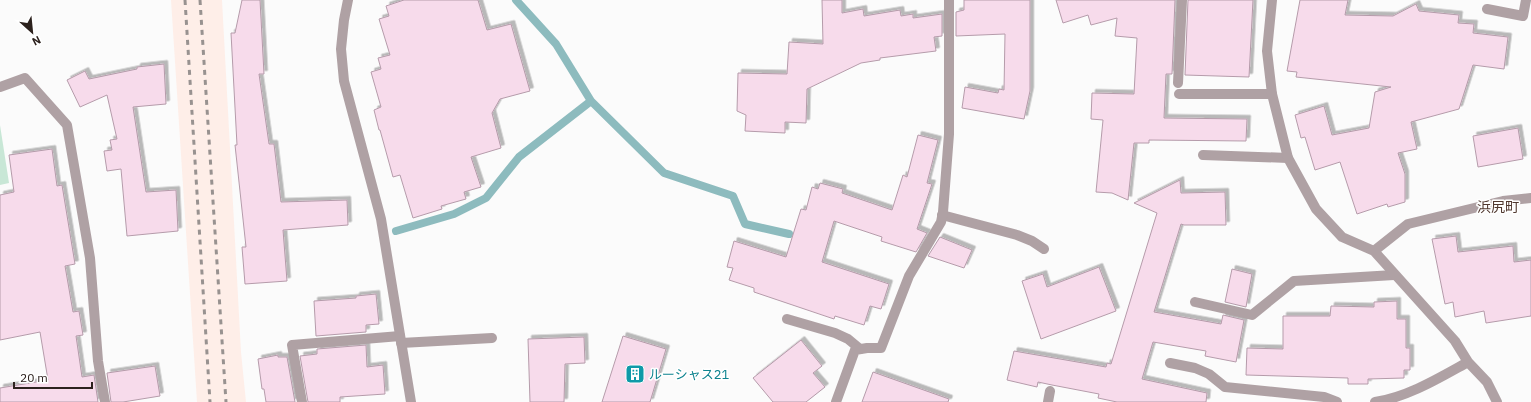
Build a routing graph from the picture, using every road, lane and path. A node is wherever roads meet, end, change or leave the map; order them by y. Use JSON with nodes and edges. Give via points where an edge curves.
{"nodes":[{"id":1,"x":348,"y":0,"type":"edge"},
{"id":2,"x":949,"y":0,"type":"edge"},
{"id":3,"x":1182,"y":0,"type":"edge"},
{"id":4,"x":1272,"y":0,"type":"edge"},
{"id":5,"x":1526,"y":0,"type":"edge"},
{"id":6,"x":1487,"y":9,"type":"dead end"},
{"id":7,"x":1178,"y":83,"type":"dead end"},
{"id":8,"x":0,"y":87,"type":"edge"},
{"id":9,"x":1179,"y":94,"type":"dead end"},
{"id":10,"x":1272,"y":94,"type":"junction"},
{"id":11,"x":1203,"y":154,"type":"dead end"},
{"id":12,"x":1288,"y":158,"type":"junction"},
{"id":13,"x":1531,"y":198,"type":"edge"},
{"id":14,"x":942,"y":215,"type":"junction"},
{"id":15,"x":1044,"y":249,"type":"dead end"},
{"id":16,"x":1374,"y":251,"type":"junction"},
{"id":17,"x":1394,"y":275,"type":"junction"},
{"id":18,"x":1195,"y":302,"type":"dead end"},
{"id":19,"x":787,"y":319,"type":"dead end"},
{"id":20,"x":492,"y":338,"type":"dead end"},
{"id":21,"x":400,"y":339,"type":"junction"},
{"id":22,"x":860,"y":349,"type":"junction"},
{"id":23,"x":1468,"y":362,"type":"junction"},
{"id":24,"x":1170,"y":363,"type":"dead end"},
{"id":25,"x":1050,"y":391,"type":"dead end"},
{"id":26,"x":105,"y":402,"type":"edge"},
{"id":27,"x":302,"y":402,"type":"edge"},
{"id":28,"x":410,"y":402,"type":"edge"},
{"id":29,"x":836,"y":402,"type":"edge"},
{"id":30,"x":1048,"y":402,"type":"edge"},
{"id":31,"x":1337,"y":402,"type":"edge"},
{"id":32,"x":1375,"y":402,"type":"edge"},
{"id":33,"x":1497,"y":402,"type":"edge"}],
"edges":[{"from":1,"to":21,"type":"street","via":[[341,49],[344,81],[381,220]]},
{"from":2,"to":14,"type":"street","via":[[949,134]]},
{"from":3,"to":7,"type":"street"},
{"from":4,"to":10,"type":"street","via":[[1267,51]]},
{"from":5,"to":6,"type":"street","via":[[1523,16]]},
{"from":8,"to":26,"type":"street","via":[[25,78],[67,125],[90,258],[98,360]]},
{"from":9,"to":10,"type":"street"},
{"from":10,"to":12,"type":"street"},
{"from":11,"to":12,"type":"street"},
{"from":12,"to":16,"type":"street","via":[[1316,209],[1342,237]]},
{"from":13,"to":16,"type":"street","via":[[1503,201],[1408,224]]},
{"from":14,"to":15,"type":"street","via":[[1017,235]]},
{"from":14,"to":22,"type":"street","via":[[941,222],[909,276],[880,348]]},
{"from":16,"to":17,"type":"street"},
{"from":17,"to":18,"type":"street","via":[[1294,281],[1252,315]]},
{"from":17,"to":23,"type":"street","via":[[1455,341]]},
{"from":19,"to":22,"type":"street","via":[[835,333]]},
{"from":20,"to":21,"type":"street"},
{"from":21,"to":27,"type":"street","via":[[292,345]]},
{"from":21,"to":28,"type":"street"},
{"from":22,"to":29,"type":"street","via":[[855,350]]},
{"from":23,"to":32,"type":"street","via":[[1420,388]]},
{"from":23,"to":33,"type":"street","via":[[1487,382]]},
{"from":24,"to":31,"type":"street","via":[[1209,374],[1225,387],[1324,397]]},
{"from":25,"to":30,"type":"street"}]}
